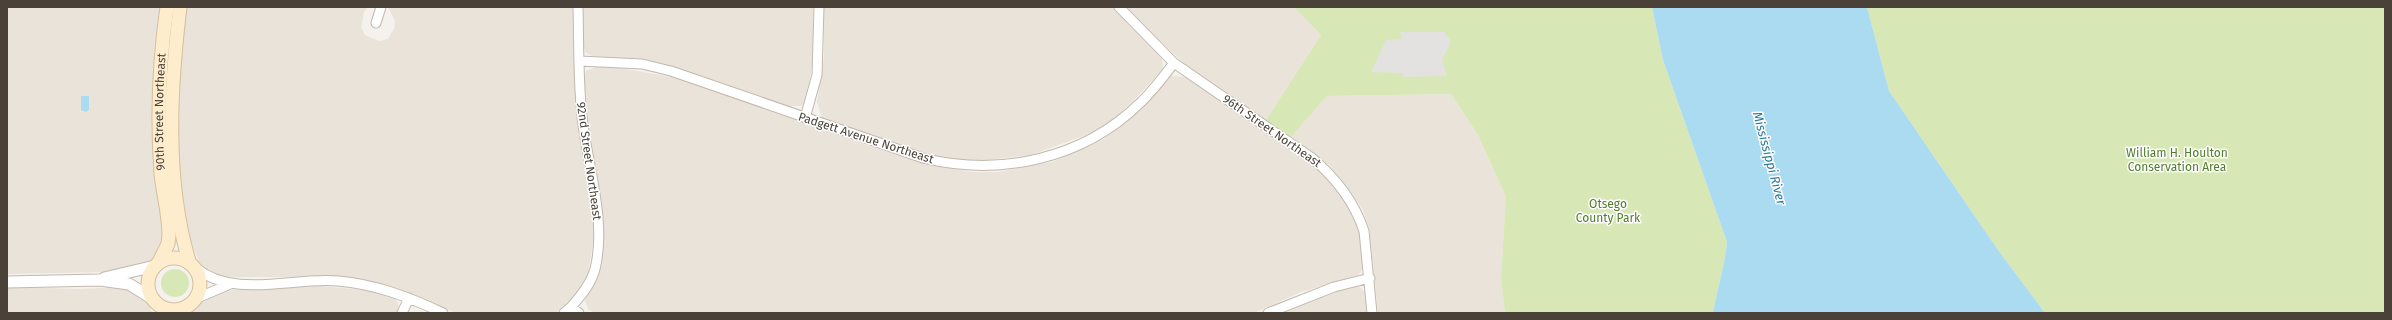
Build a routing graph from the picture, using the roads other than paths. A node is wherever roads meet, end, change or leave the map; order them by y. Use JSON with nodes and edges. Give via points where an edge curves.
{"nodes":[{"id":1,"x":167,"y":7,"type":"edge"},
{"id":2,"x":180,"y":7,"type":"edge"},
{"id":3,"x":380,"y":7,"type":"edge"},
{"id":4,"x":578,"y":7,"type":"edge"},
{"id":5,"x":819,"y":7,"type":"edge"},
{"id":6,"x":1119,"y":7,"type":"edge"},
{"id":7,"x":376,"y":23,"type":"dead end"},
{"id":8,"x":579,"y":61,"type":"junction"},
{"id":9,"x":1174,"y":64,"type":"junction"},
{"id":10,"x":805,"y":118,"type":"junction"},
{"id":11,"x":157,"y":264,"type":"junction"},
{"id":12,"x":192,"y":264,"type":"junction"},
{"id":13,"x":1370,"y":278,"type":"junction"},
{"id":14,"x":100,"y":280,"type":"junction"},
{"id":15,"x":7,"y":282,"type":"edge"},
{"id":16,"x":230,"y":284,"type":"junction"},
{"id":17,"x":409,"y":298,"type":"junction"},
{"id":18,"x":155,"y":305,"type":"edge"},
{"id":19,"x":188,"y":306,"type":"edge"},
{"id":20,"x":568,"y":310,"type":"edge"},
{"id":21,"x":402,"y":313,"type":"edge"},
{"id":22,"x":443,"y":313,"type":"edge"},
{"id":23,"x":579,"y":313,"type":"edge"},
{"id":24,"x":1268,"y":313,"type":"edge"},
{"id":25,"x":1372,"y":313,"type":"edge"}],
"edges":[{"from":1,"to":11,"type":"main road","name":"90th Street Northeast","via":[[161,54],[160,122],[161,175],[169,235],[168,244]]},
{"from":2,"to":12,"type":"main road","name":"90th Street Northeast","via":[[173,86],[173,155],[179,216]]},
{"from":3,"to":7,"type":"street"},
{"from":4,"to":8,"type":"street","name":"92nd Street Northeast"},
{"from":5,"to":10,"type":"street","via":[[817,74]]},
{"from":6,"to":9,"type":"street","name":"96th Street Northeast"},
{"from":8,"to":10,"type":"street","name":"Padgett Avenue Northeast","via":[[642,64],[671,71]]},
{"from":8,"to":20,"type":"street","name":"92nd Street Northeast","via":[[584,132],[597,215],[598,252],[595,270],[588,285]]},
{"from":9,"to":10,"type":"street","name":"Padgett Avenue Northeast","via":[[1141,102],[1109,128],[1078,146],[1016,164],[944,164]]},
{"from":9,"to":13,"type":"street","name":"96th Street Northeast","via":[[1276,132],[1328,171],[1344,190],[1360,218]]},
{"from":11,"to":12,"type":"main road","via":[[170,258]]},
{"from":11,"to":14,"type":"street"},
{"from":11,"to":18,"type":"main road","via":[[148,282]]},
{"from":12,"to":16,"type":"street","via":[[216,280]]},
{"from":12,"to":19,"type":"main road","via":[[200,280]]},
{"from":13,"to":24,"type":"street","via":[[1334,287]]},
{"from":13,"to":25,"type":"street","name":"96th Street Northeast"},
{"from":14,"to":15,"type":"street"},
{"from":14,"to":18,"type":"street","via":[[129,284]]},
{"from":16,"to":17,"type":"street","via":[[338,281],[389,291]]},
{"from":16,"to":19,"type":"street"},
{"from":17,"to":21,"type":"street"},
{"from":17,"to":22,"type":"street"},
{"from":18,"to":19,"type":"main road","via":[[172,310]]},
{"from":20,"to":23,"type":"street"}]}
